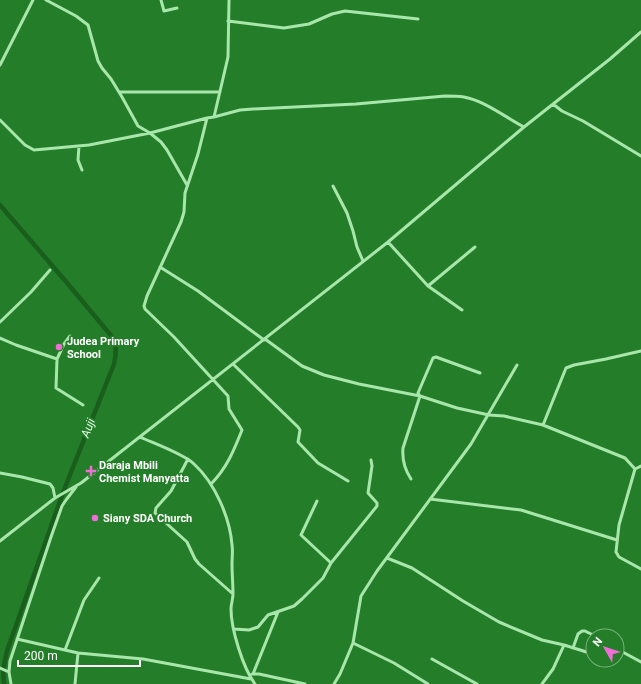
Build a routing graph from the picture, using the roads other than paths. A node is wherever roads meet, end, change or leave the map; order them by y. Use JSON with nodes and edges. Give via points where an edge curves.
{"nodes":[{"id":1,"x":33,"y":0,"type":"edge"},
{"id":2,"x":46,"y":0,"type":"edge"},
{"id":3,"x":161,"y":0,"type":"edge"},
{"id":4,"x":229,"y":0,"type":"edge"},
{"id":5,"x":177,"y":8,"type":"dead end"},
{"id":6,"x":418,"y":19,"type":"dead end"},
{"id":7,"x":228,"y":21,"type":"junction"},
{"id":8,"x":641,"y":32,"type":"edge"},
{"id":9,"x":0,"y":65,"type":"edge"},
{"id":10,"x":119,"y":92,"type":"junction"},
{"id":11,"x":220,"y":92,"type":"junction"},
{"id":12,"x":553,"y":104,"type":"junction"},
{"id":13,"x":214,"y":117,"type":"junction"},
{"id":14,"x":207,"y":118,"type":"junction"},
{"id":15,"x":0,"y":120,"type":"edge"},
{"id":16,"x":524,"y":127,"type":"junction"},
{"id":17,"x":150,"y":133,"type":"junction"},
{"id":18,"x":78,"y":146,"type":"junction"},
{"id":19,"x":641,"y":156,"type":"edge"},
{"id":20,"x":82,"y":170,"type":"dead end"},
{"id":21,"x":187,"y":186,"type":"junction"},
{"id":22,"x":333,"y":186,"type":"dead end"},
{"id":23,"x":388,"y":242,"type":"junction"},
{"id":24,"x":475,"y":247,"type":"dead end"},
{"id":25,"x":363,"y":261,"type":"junction"},
{"id":26,"x":160,"y":267,"type":"junction"},
{"id":27,"x":50,"y":270,"type":"dead end"},
{"id":28,"x":428,"y":286,"type":"junction"},
{"id":29,"x":462,"y":310,"type":"dead end"},
{"id":30,"x":0,"y":322,"type":"edge"},
{"id":31,"x":70,"y":336,"type":"dead end"},
{"id":32,"x":0,"y":338,"type":"edge"},
{"id":33,"x":264,"y":339,"type":"junction"},
{"id":34,"x":641,"y":351,"type":"edge"},
{"id":35,"x":57,"y":359,"type":"junction"},
{"id":36,"x":233,"y":364,"type":"junction"},
{"id":37,"x":517,"y":365,"type":"dead end"},
{"id":38,"x":480,"y":373,"type":"dead end"},
{"id":39,"x":213,"y":380,"type":"junction"},
{"id":40,"x":420,"y":396,"type":"junction"},
{"id":41,"x":83,"y":404,"type":"dead end"},
{"id":42,"x":489,"y":415,"type":"junction"},
{"id":43,"x":543,"y":425,"type":"junction"},
{"id":44,"x":140,"y":437,"type":"junction"},
{"id":45,"x":188,"y":459,"type":"junction"},
{"id":46,"x":371,"y":460,"type":"dead end"},
{"id":47,"x":641,"y":466,"type":"edge"},
{"id":48,"x":635,"y":469,"type":"junction"},
{"id":49,"x":0,"y":474,"type":"edge"},
{"id":50,"x":411,"y":479,"type":"dead end"},
{"id":51,"x":348,"y":481,"type":"dead end"},
{"id":52,"x":212,"y":484,"type":"junction"},
{"id":53,"x":77,"y":486,"type":"junction"},
{"id":54,"x":56,"y":497,"type":"junction"},
{"id":55,"x":430,"y":499,"type":"junction"},
{"id":56,"x":318,"y":501,"type":"dead end"},
{"id":57,"x":617,"y":540,"type":"junction"},
{"id":58,"x":0,"y":541,"type":"edge"},
{"id":59,"x":387,"y":558,"type":"junction"},
{"id":60,"x":331,"y":563,"type":"junction"},
{"id":61,"x":641,"y":568,"type":"edge"},
{"id":62,"x":99,"y":578,"type":"dead end"},
{"id":63,"x":233,"y":594,"type":"junction"},
{"id":64,"x":278,"y":612,"type":"junction"},
{"id":65,"x":234,"y":629,"type":"junction"},
{"id":66,"x":585,"y":631,"type":"edge"},
{"id":67,"x":18,"y":639,"type":"junction"},
{"id":68,"x":353,"y":643,"type":"junction"},
{"id":69,"x":564,"y":645,"type":"junction"},
{"id":70,"x":573,"y":648,"type":"junction"},
{"id":71,"x":65,"y":650,"type":"junction"},
{"id":72,"x":585,"y":652,"type":"edge"},
{"id":73,"x":78,"y":653,"type":"junction"},
{"id":74,"x":625,"y":653,"type":"edge"},
{"id":75,"x":432,"y":659,"type":"dead end"},
{"id":76,"x":641,"y":662,"type":"edge"},
{"id":77,"x":1,"y":669,"type":"edge"},
{"id":78,"x":7,"y":671,"type":"junction"},
{"id":79,"x":251,"y":674,"type":"junction"},
{"id":80,"x":251,"y":679,"type":"junction"},
{"id":81,"x":11,"y":684,"type":"edge"},
{"id":82,"x":75,"y":684,"type":"edge"},
{"id":83,"x":255,"y":684,"type":"edge"},
{"id":84,"x":305,"y":684,"type":"edge"},
{"id":85,"x":334,"y":684,"type":"edge"},
{"id":86,"x":428,"y":684,"type":"edge"},
{"id":87,"x":477,"y":684,"type":"edge"},
{"id":88,"x":542,"y":684,"type":"edge"}],
"edges":[{"from":1,"to":9,"type":"street"},
{"from":2,"to":10,"type":"street","via":[[88,25],[98,61]]},
{"from":3,"to":5,"type":"street","via":[[164,11]]},
{"from":4,"to":7,"type":"street"},
{"from":6,"to":7,"type":"street","via":[[345,11],[309,24],[284,28]]},
{"from":7,"to":11,"type":"street","via":[[228,57]]},
{"from":8,"to":12,"type":"street"},
{"from":10,"to":11,"type":"street"},
{"from":10,"to":17,"type":"street","via":[[138,126]]},
{"from":11,"to":13,"type":"street"},
{"from":12,"to":16,"type":"street"},
{"from":12,"to":19,"type":"street"},
{"from":13,"to":14,"type":"street"},
{"from":13,"to":16,"type":"street","via":[[240,110],[455,96],[478,102]]},
{"from":14,"to":17,"type":"street"},
{"from":14,"to":21,"type":"street"},
{"from":15,"to":18,"type":"street","via":[[31,150]]},
{"from":16,"to":23,"type":"street"},
{"from":17,"to":18,"type":"street"},
{"from":17,"to":21,"type":"street","via":[[167,150]]},
{"from":18,"to":20,"type":"street","via":[[78,160]]},
{"from":21,"to":26,"type":"street","via":[[181,222]]},
{"from":22,"to":25,"type":"street","via":[[347,213]]},
{"from":23,"to":25,"type":"street"},
{"from":23,"to":28,"type":"street"},
{"from":24,"to":28,"type":"street"},
{"from":25,"to":33,"type":"street"},
{"from":26,"to":33,"type":"street"},
{"from":26,"to":39,"type":"street","via":[[145,302],[145,309]]},
{"from":27,"to":30,"type":"street"},
{"from":28,"to":29,"type":"street"},
{"from":31,"to":35,"type":"street"},
{"from":32,"to":35,"type":"street"},
{"from":33,"to":36,"type":"street"},
{"from":33,"to":40,"type":"street","via":[[302,366],[318,372],[359,384]]},
{"from":34,"to":43,"type":"street","via":[[566,368]]},
{"from":35,"to":41,"type":"street","via":[[56,388]]},
{"from":36,"to":39,"type":"street"},
{"from":36,"to":51,"type":"street","via":[[298,427],[298,442],[318,463]]},
{"from":37,"to":42,"type":"street"},
{"from":38,"to":40,"type":"street","via":[[436,357],[420,388]]},
{"from":39,"to":44,"type":"street"},
{"from":39,"to":52,"type":"street","via":[[228,396],[228,409],[242,430],[234,452],[221,475]]},
{"from":40,"to":42,"type":"street"},
{"from":40,"to":50,"type":"street","via":[[402,453]]},
{"from":42,"to":43,"type":"street"},
{"from":42,"to":55,"type":"street"},
{"from":43,"to":48,"type":"street","via":[[625,458]]},
{"from":44,"to":45,"type":"street"},
{"from":44,"to":53,"type":"street"},
{"from":45,"to":52,"type":"street"},
{"from":45,"to":63,"type":"street","via":[[171,491],[156,508],[155,513],[187,542],[199,564]]},
{"from":46,"to":60,"type":"street","via":[[368,493],[377,506]]},
{"from":47,"to":48,"type":"street"},
{"from":48,"to":57,"type":"street"},
{"from":49,"to":54,"type":"street","via":[[22,476],[50,484]]},
{"from":52,"to":63,"type":"street","via":[[228,522],[232,543]]},
{"from":53,"to":54,"type":"street"},
{"from":53,"to":67,"type":"street","via":[[66,500],[58,518]]},
{"from":54,"to":58,"type":"street"},
{"from":55,"to":57,"type":"street","via":[[521,510]]},
{"from":55,"to":59,"type":"street"},
{"from":56,"to":60,"type":"street","via":[[300,535]]},
{"from":57,"to":61,"type":"street","via":[[617,555]]},
{"from":59,"to":68,"type":"street","via":[[361,596]]},
{"from":59,"to":69,"type":"street","via":[[412,568],[499,622],[542,640]]},
{"from":60,"to":64,"type":"street","via":[[323,578],[302,599],[294,606]]},
{"from":62,"to":71,"type":"street","via":[[84,600]]},
{"from":63,"to":65,"type":"street","via":[[231,610]]},
{"from":64,"to":65,"type":"street","via":[[268,615],[258,627],[249,630]]},
{"from":64,"to":79,"type":"street"},
{"from":65,"to":79,"type":"street","via":[[243,663]]},
{"from":66,"to":70,"type":"street","via":[[578,634]]},
{"from":67,"to":71,"type":"street"},
{"from":67,"to":78,"type":"street"},
{"from":68,"to":85,"type":"street"},
{"from":68,"to":86,"type":"street","via":[[394,663]]},
{"from":69,"to":70,"type":"street"},
{"from":69,"to":88,"type":"street","via":[[553,669]]},
{"from":70,"to":72,"type":"street"},
{"from":71,"to":73,"type":"street"},
{"from":73,"to":80,"type":"street","via":[[143,659]]},
{"from":73,"to":82,"type":"street"},
{"from":74,"to":76,"type":"street"},
{"from":75,"to":87,"type":"street"},
{"from":77,"to":78,"type":"street"},
{"from":78,"to":81,"type":"street"},
{"from":79,"to":80,"type":"street"},
{"from":79,"to":84,"type":"street","via":[[264,674]]},
{"from":80,"to":83,"type":"street"}]}
